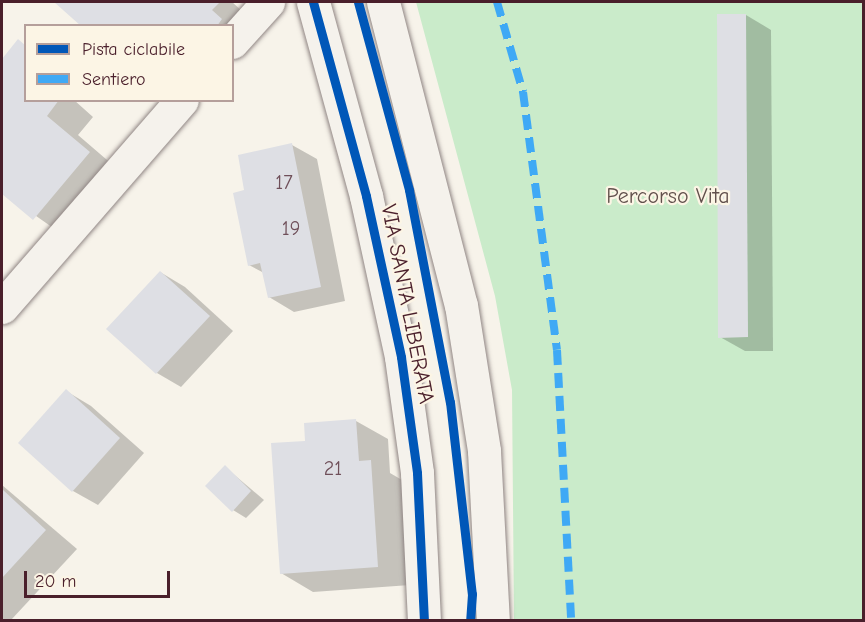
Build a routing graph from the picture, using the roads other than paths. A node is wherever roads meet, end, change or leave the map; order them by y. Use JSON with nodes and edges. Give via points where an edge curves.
{"nodes":[{"id":1,"x":268,"y":2,"type":"edge"},
{"id":2,"x":313,"y":2,"type":"edge"},
{"id":3,"x":383,"y":2,"type":"edge"},
{"id":4,"x":234,"y":40,"type":"edge"},
{"id":5,"x":180,"y":102,"type":"edge"},
{"id":6,"x":2,"y":307,"type":"edge"},
{"id":7,"x":424,"y":621,"type":"edge"},
{"id":8,"x":493,"y":621,"type":"edge"}],
"edges":[{"from":1,"to":4,"type":"street"},
{"from":2,"to":7,"type":"street","name":"VIA SANTA LIBERATA","via":[[366,196],[401,357],[417,473]]},
{"from":3,"to":8,"type":"street","via":[[461,305],[485,462]]},
{"from":5,"to":6,"type":"street"}]}
